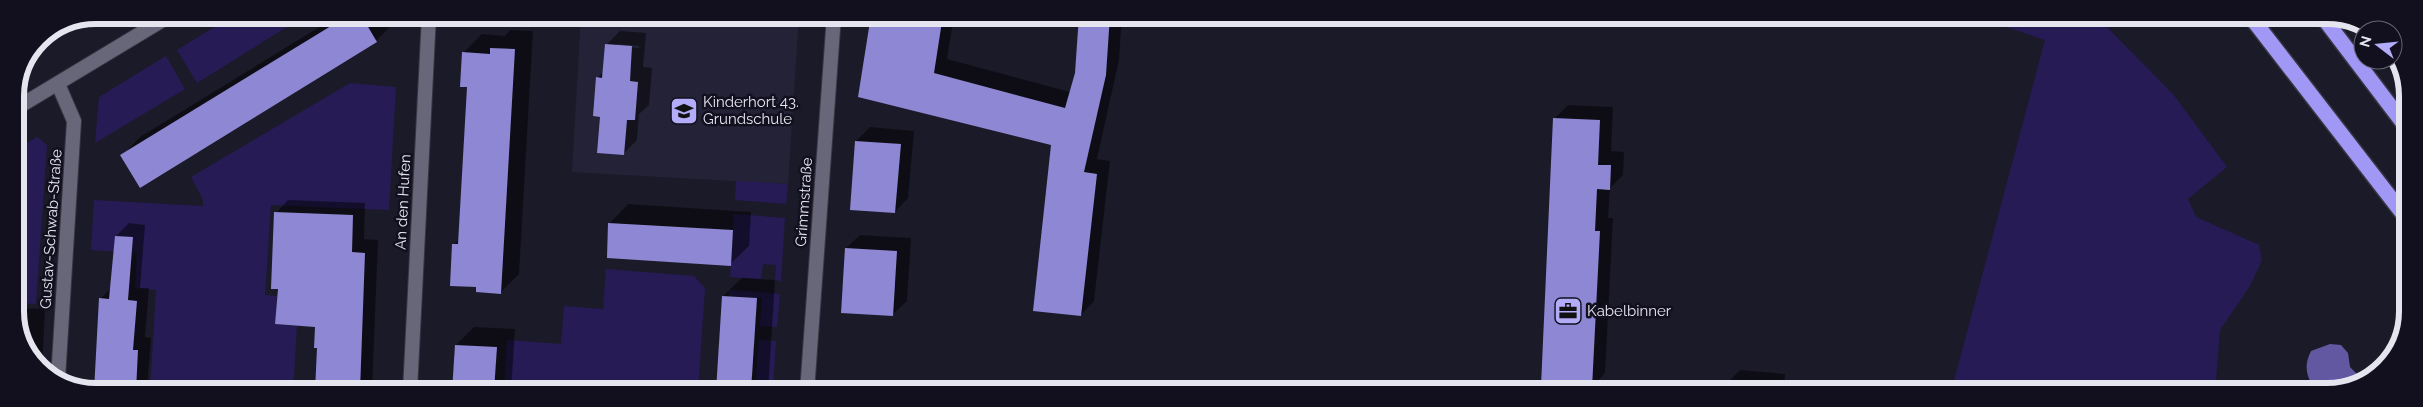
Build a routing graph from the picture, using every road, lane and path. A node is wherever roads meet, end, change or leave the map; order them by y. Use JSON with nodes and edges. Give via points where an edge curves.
{"nodes":[{"id":1,"x":156,"y":24,"type":"edge"},
{"id":2,"x":429,"y":24,"type":"edge"},
{"id":3,"x":833,"y":24,"type":"edge"},
{"id":4,"x":2256,"y":24,"type":"edge"},
{"id":5,"x":2328,"y":24,"type":"edge"},
{"id":6,"x":58,"y":84,"type":"junction"},
{"id":7,"x":24,"y":104,"type":"edge"},
{"id":8,"x":2399,"y":117,"type":"edge"},
{"id":9,"x":2399,"y":210,"type":"edge"},
{"id":10,"x":58,"y":372,"type":"edge"},
{"id":11,"x":410,"y":383,"type":"edge"},
{"id":12,"x":808,"y":383,"type":"edge"}],
"edges":[{"from":1,"to":6,"type":"street"},
{"from":2,"to":11,"type":"street","name":"An den Hufen"},
{"from":3,"to":12,"type":"street","name":"Grimmstraße"},
{"from":4,"to":9,"type":"highway"},
{"from":5,"to":8,"type":"highway"},
{"from":6,"to":7,"type":"street"},
{"from":6,"to":10,"type":"street","name":"Gustav-Schwab-Straße","via":[[74,121]]}]}
